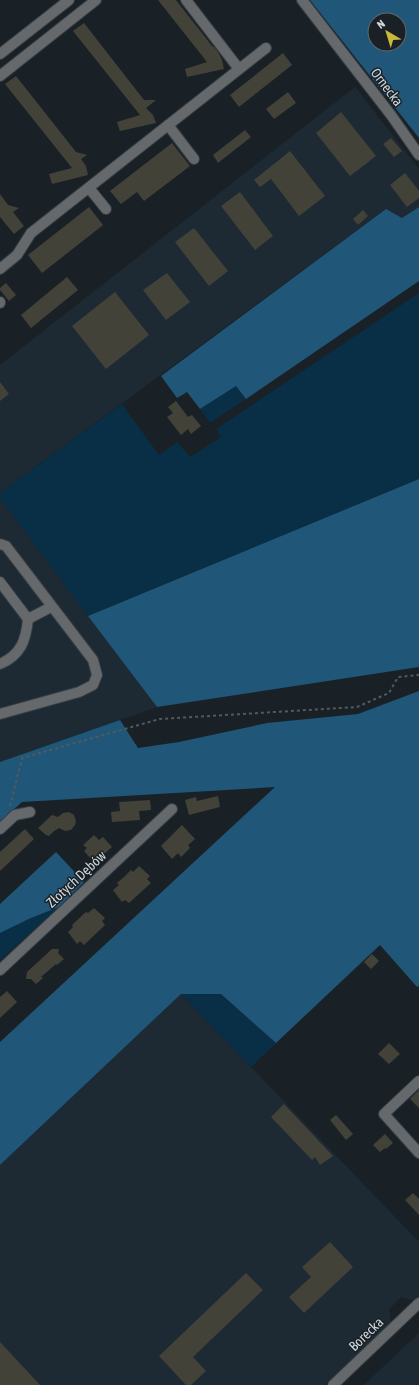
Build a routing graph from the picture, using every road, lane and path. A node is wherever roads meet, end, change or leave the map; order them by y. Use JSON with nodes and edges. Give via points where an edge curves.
{"nodes":[{"id":1,"x":69,"y":0,"type":"edge"},
{"id":2,"x":96,"y":0,"type":"edge"},
{"id":3,"x":186,"y":0,"type":"edge"},
{"id":4,"x":302,"y":0,"type":"edge"},
{"id":5,"x":266,"y":48,"type":"dead end"},
{"id":6,"x":0,"y":54,"type":"edge"},
{"id":7,"x":239,"y":69,"type":"junction"},
{"id":8,"x":0,"y":76,"type":"edge"},
{"id":9,"x":168,"y":125,"type":"junction"},
{"id":10,"x":419,"y":155,"type":"edge"},
{"id":11,"x":194,"y":159,"type":"dead end"},
{"id":12,"x":89,"y":188,"type":"junction"},
{"id":13,"x":106,"y":209,"type":"dead end"},
{"id":14,"x":0,"y":269,"type":"edge"},
{"id":15,"x":0,"y":544,"type":"edge"},
{"id":16,"x":0,"y":582,"type":"edge"},
{"id":17,"x":51,"y":606,"type":"junction"},
{"id":18,"x":28,"y":619,"type":"junction"},
{"id":19,"x":0,"y":664,"type":"edge"},
{"id":20,"x":419,"y":675,"type":"edge"},
{"id":21,"x":0,"y":714,"type":"edge"},
{"id":22,"x":172,"y":809,"type":"dead end"},
{"id":23,"x":30,"y":812,"type":"dead end"},
{"id":24,"x":2,"y":827,"type":"edge"},
{"id":25,"x":0,"y":970,"type":"edge"},
{"id":26,"x":419,"y":1081,"type":"edge"},
{"id":27,"x":419,"y":1153,"type":"edge"},
{"id":28,"x":419,"y":1303,"type":"edge"},
{"id":29,"x":333,"y":1385,"type":"edge"}],
"edges":[{"from":1,"to":6,"type":"street"},
{"from":2,"to":8,"type":"street"},
{"from":3,"to":7,"type":"street"},
{"from":4,"to":10,"type":"street","name":"Ornecka"},
{"from":5,"to":7,"type":"street"},
{"from":7,"to":9,"type":"street"},
{"from":9,"to":11,"type":"street"},
{"from":9,"to":12,"type":"street"},
{"from":12,"to":13,"type":"street"},
{"from":12,"to":14,"type":"street","via":[[31,233],[17,255]]},
{"from":15,"to":17,"type":"street","via":[[6,546]]},
{"from":16,"to":18,"type":"street"},
{"from":17,"to":18,"type":"street"},
{"from":17,"to":21,"type":"street","via":[[93,660],[97,675],[93,685],[79,692]]},
{"from":18,"to":19,"type":"street","via":[[27,634],[22,645],[9,660]]},
{"from":20,"to":24,"type":"path","via":[[398,677],[389,693],[356,707],[160,719],[22,758]]},
{"from":22,"to":25,"type":"street","name":"Złotych Dębów"},
{"from":23,"to":24,"type":"street","via":[[15,815]]},
{"from":26,"to":27,"type":"street","via":[[384,1114]]},
{"from":28,"to":29,"type":"street","name":"Borecka"}]}
